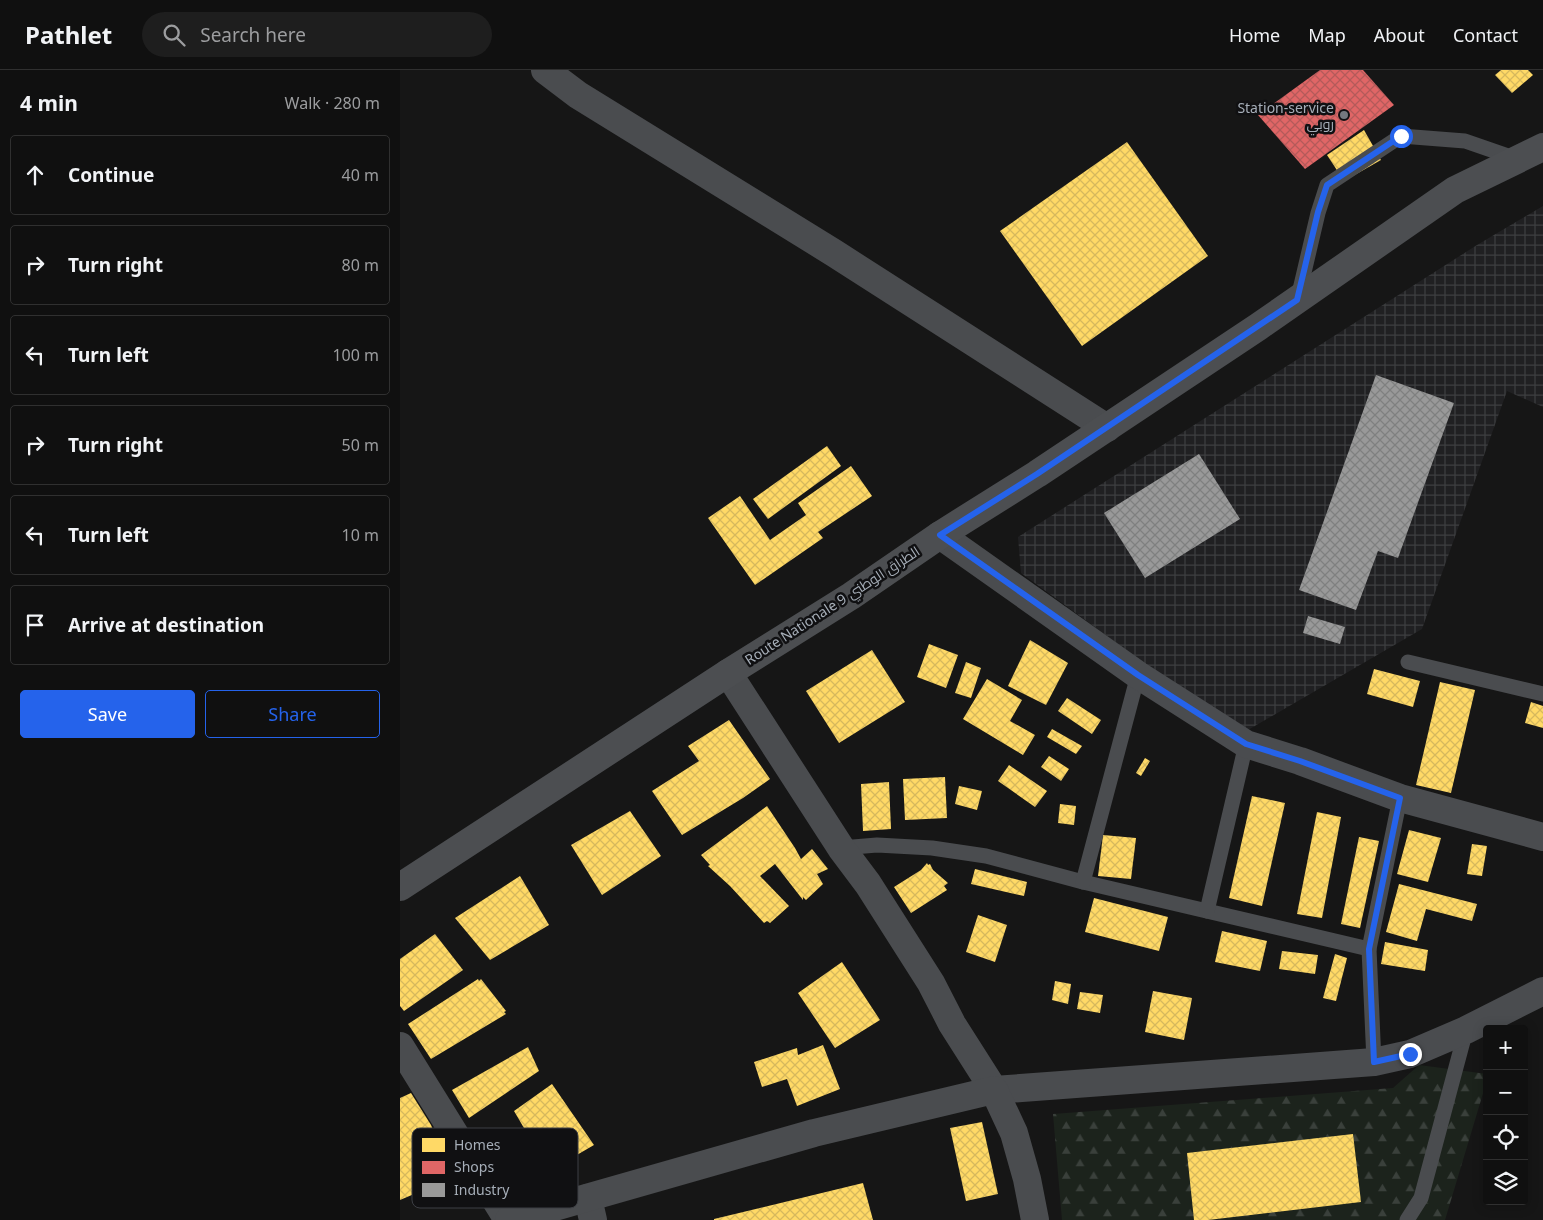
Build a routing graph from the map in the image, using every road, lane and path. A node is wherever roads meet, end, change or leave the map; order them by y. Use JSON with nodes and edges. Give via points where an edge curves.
{"nodes":[{"id":1,"x":545,"y":70,"type":"edge"},
{"id":2,"x":1543,"y":147,"type":"edge"},
{"id":3,"x":1517,"y":160,"type":"junction"},
{"id":4,"x":1297,"y":300,"type":"junction"},
{"id":5,"x":1107,"y":428,"type":"junction"},
{"id":6,"x":940,"y":535,"type":"junction"},
{"id":7,"x":1408,"y":662,"type":"dead end"},
{"id":8,"x":728,"y":672,"type":"junction"},
{"id":9,"x":1138,"y":675,"type":"junction"},
{"id":10,"x":1543,"y":694,"type":"edge"},
{"id":11,"x":1246,"y":744,"type":"junction"},
{"id":12,"x":1400,"y":798,"type":"junction"},
{"id":13,"x":1543,"y":837,"type":"edge"},
{"id":14,"x":840,"y":848,"type":"junction"},
{"id":15,"x":1083,"y":882,"type":"junction"},
{"id":16,"x":400,"y":887,"type":"edge"},
{"id":17,"x":1207,"y":911,"type":"junction"},
{"id":18,"x":1369,"y":949,"type":"junction"},
{"id":19,"x":1543,"y":991,"type":"edge"},
{"id":20,"x":1466,"y":1030,"type":"junction"},
{"id":21,"x":400,"y":1046,"type":"edge"},
{"id":22,"x":1374,"y":1062,"type":"junction"},
{"id":23,"x":994,"y":1090,"type":"junction"},
{"id":24,"x":451,"y":1128,"type":"edge"},
{"id":25,"x":501,"y":1208,"type":"edge"},
{"id":26,"x":590,"y":1209,"type":"edge"},
{"id":27,"x":509,"y":1220,"type":"edge"},
{"id":28,"x":1034,"y":1220,"type":"edge"},
{"id":29,"x":1408,"y":1220,"type":"edge"}],
"edges":[{"from":1,"to":5,"type":"street","via":[[578,95],[834,253]]},
{"from":2,"to":3,"type":"main road","name":"Route Nationale الطراق الوطني 9"},
{"from":3,"to":4,"type":"main road","name":"Route Nationale الطراق الوطني 9","via":[[1455,190]]},
{"from":3,"to":4,"type":"lane","via":[[1465,141],[1401,136],[1327,185]]},
{"from":4,"to":5,"type":"main road","name":"Route Nationale الطراق الوطني 9"},
{"from":5,"to":6,"type":"main road","name":"Route Nationale الطراق الوطني 9"},
{"from":6,"to":8,"type":"main road","name":"Route Nationale الطراق الوطني 9","via":[[851,596]]},
{"from":6,"to":9,"type":"street"},
{"from":7,"to":10,"type":"lane"},
{"from":8,"to":14,"type":"street"},
{"from":8,"to":16,"type":"main road","name":"Route Nationale الطراق الوطني 9"},
{"from":9,"to":11,"type":"street"},
{"from":9,"to":15,"type":"lane"},
{"from":11,"to":12,"type":"street"},
{"from":11,"to":17,"type":"lane"},
{"from":12,"to":13,"type":"street"},
{"from":12,"to":18,"type":"lane"},
{"from":14,"to":15,"type":"lane","via":[[877,845],[932,848],[986,856]]},
{"from":14,"to":23,"type":"street","via":[[868,884]]},
{"from":15,"to":17,"type":"lane"},
{"from":17,"to":18,"type":"lane"},
{"from":18,"to":22,"type":"lane"},
{"from":19,"to":20,"type":"street"},
{"from":20,"to":22,"type":"street","via":[[1410,1054]]},
{"from":20,"to":29,"type":"lane","via":[[1421,1198]]},
{"from":21,"to":24,"type":"street"},
{"from":22,"to":23,"type":"street"},
{"from":23,"to":26,"type":"street","via":[[814,1133]]},
{"from":23,"to":28,"type":"street","via":[[1014,1132],[1028,1180]]},
{"from":25,"to":27,"type":"street"},
{"from":26,"to":27,"type":"street"}]}
